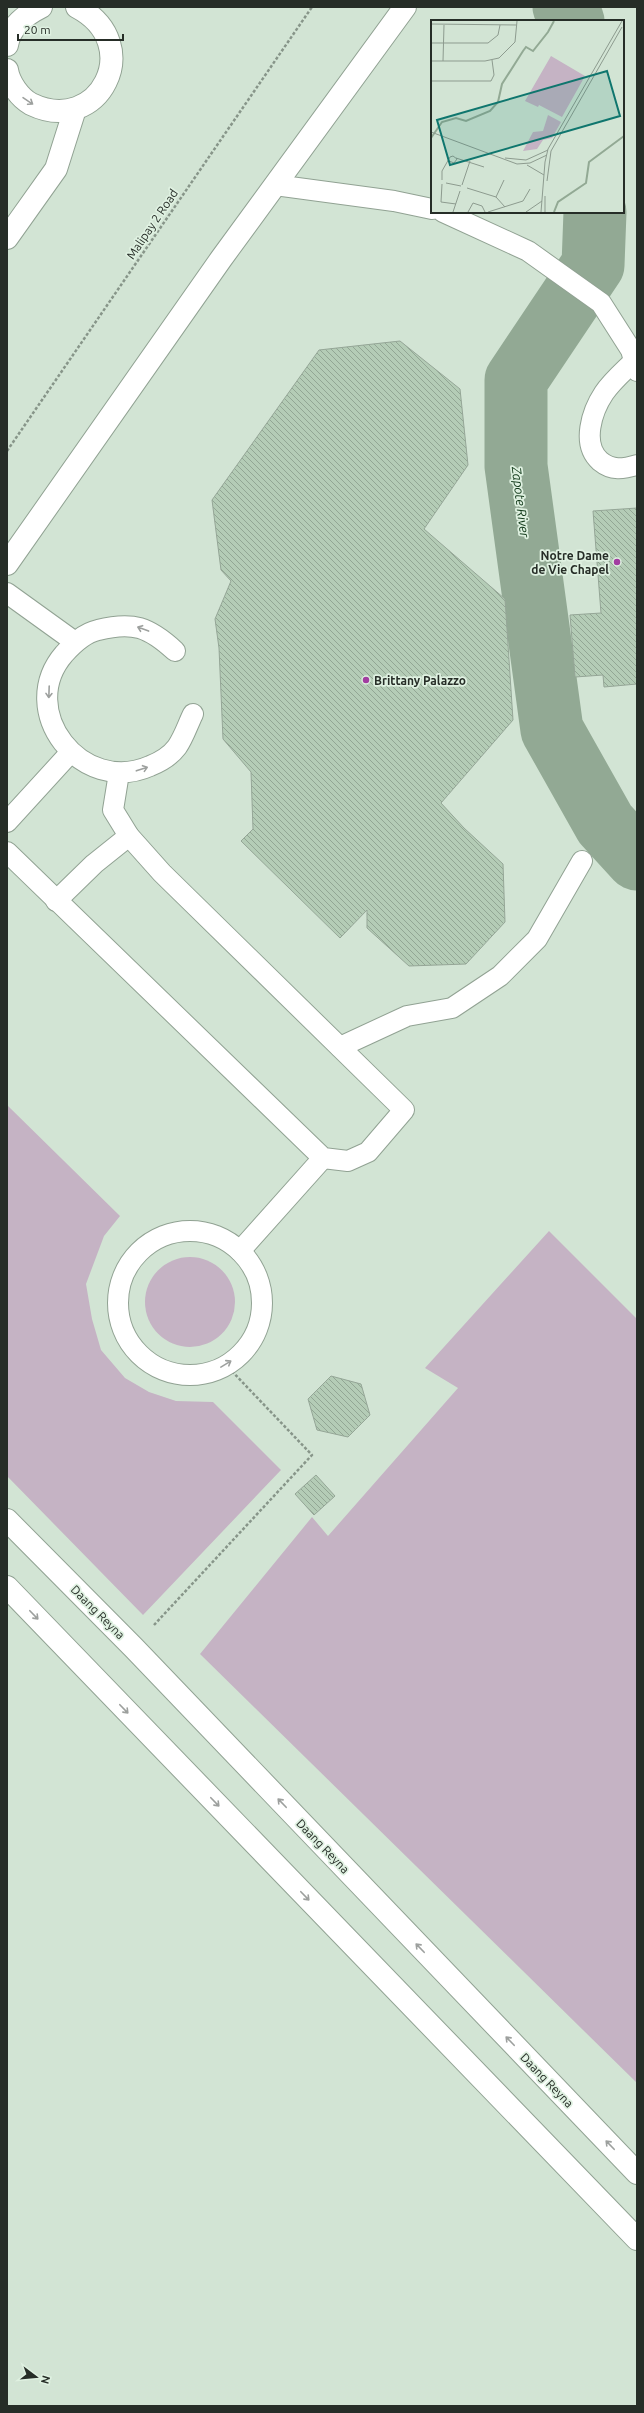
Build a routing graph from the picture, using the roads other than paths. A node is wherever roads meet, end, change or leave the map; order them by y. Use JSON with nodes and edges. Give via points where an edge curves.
{"nodes":[{"id":1,"x":41,"y":7,"type":"edge"},
{"id":2,"x":77,"y":7,"type":"edge"},
{"id":3,"x":405,"y":7,"type":"edge"},
{"id":4,"x":7,"y":45,"type":"edge"},
{"id":5,"x":7,"y":70,"type":"edge"},
{"id":6,"x":75,"y":109,"type":"junction"},
{"id":7,"x":275,"y":185,"type":"junction"},
{"id":8,"x":431,"y":209,"type":"edge"},
{"id":9,"x":445,"y":213,"type":"edge"},
{"id":10,"x":7,"y":238,"type":"edge"},
{"id":11,"x":635,"y":366,"type":"edge"},
{"id":12,"x":637,"y":465,"type":"edge"},
{"id":13,"x":7,"y":564,"type":"edge"},
{"id":14,"x":7,"y":593,"type":"edge"},
{"id":15,"x":75,"y":642,"type":"junction"},
{"id":16,"x":175,"y":651,"type":"dead end"},
{"id":17,"x":193,"y":714,"type":"dead end"},
{"id":18,"x":70,"y":753,"type":"junction"},
{"id":19,"x":119,"y":773,"type":"junction"},
{"id":20,"x":7,"y":822,"type":"edge"},
{"id":21,"x":130,"y":836,"type":"junction"},
{"id":22,"x":7,"y":852,"type":"edge"},
{"id":23,"x":582,"y":861,"type":"dead end"},
{"id":24,"x":56,"y":901,"type":"junction"},
{"id":25,"x":340,"y":1047,"type":"junction"},
{"id":26,"x":323,"y":1158,"type":"junction"},
{"id":27,"x":240,"y":1251,"type":"junction"},
{"id":28,"x":7,"y":1520,"type":"edge"},
{"id":29,"x":7,"y":1587,"type":"edge"},
{"id":30,"x":637,"y":2173,"type":"edge"},
{"id":31,"x":637,"y":2239,"type":"edge"}],
"edges":[{"from":1,"to":4,"type":"main road","via":[[27,14],[15,26]]},
{"from":2,"to":6,"type":"main road","via":[[91,14],[103,26],[110,42],[112,59],[109,76],[102,90],[89,102]]},
{"from":3,"to":7,"type":"main road"},
{"from":5,"to":6,"type":"main road","one_way":true,"via":[[15,90],[27,102],[42,109],[58,112]]},
{"from":6,"to":10,"type":"main road","via":[[56,169]]},
{"from":7,"to":8,"type":"lane","via":[[394,201]]},
{"from":7,"to":13,"type":"main road"},
{"from":9,"to":11,"type":"lane","via":[[528,251],[600,303],[631,350]]},
{"from":11,"to":12,"type":"lane","via":[[604,392],[594,414],[589,440],[594,456],[607,467],[622,469]]},
{"from":14,"to":15,"type":"lane"},
{"from":16,"to":15,"type":"lane","one_way":true,"via":[[157,635],[137,627],[115,626],[94,631]]},
{"from":15,"to":18,"type":"lane","one_way":true,"via":[[58,661],[49,684],[48,709],[56,732]]},
{"from":19,"to":17,"type":"lane","one_way":true,"via":[[140,770],[160,762],[177,747]]},
{"from":18,"to":19,"type":"lane","via":[[93,767]]},
{"from":18,"to":20,"type":"lane"},
{"from":19,"to":21,"type":"lane","via":[[113,810]]},
{"from":21,"to":24,"type":"lane","via":[[94,864]]},
{"from":21,"to":25,"type":"lane","via":[[162,873]]},
{"from":22,"to":24,"type":"lane"},
{"from":23,"to":25,"type":"lane","via":[[537,939],[500,976],[452,1008],[407,1016]]},
{"from":24,"to":26,"type":"lane"},
{"from":25,"to":26,"type":"lane","via":[[404,1110],[368,1152],[348,1162]]},
{"from":26,"to":27,"type":"lane"},
{"from":27,"to":27,"type":"lane","one_way":true,"via":[[225,1240],[207,1233],[188,1230],[170,1233],[138,1252],[120,1285],[120,1322],[128,1340],[154,1366],[172,1373],[191,1375],[209,1372],[226,1365],[241,1353],[253,1338],[260,1320],[259,1283],[252,1266]]},
{"from":30,"to":28,"type":"main road","name":"Daang Reyna","one_way":true,"via":[[134,1648]]},
{"from":29,"to":31,"type":"main road","one_way":true}]}
